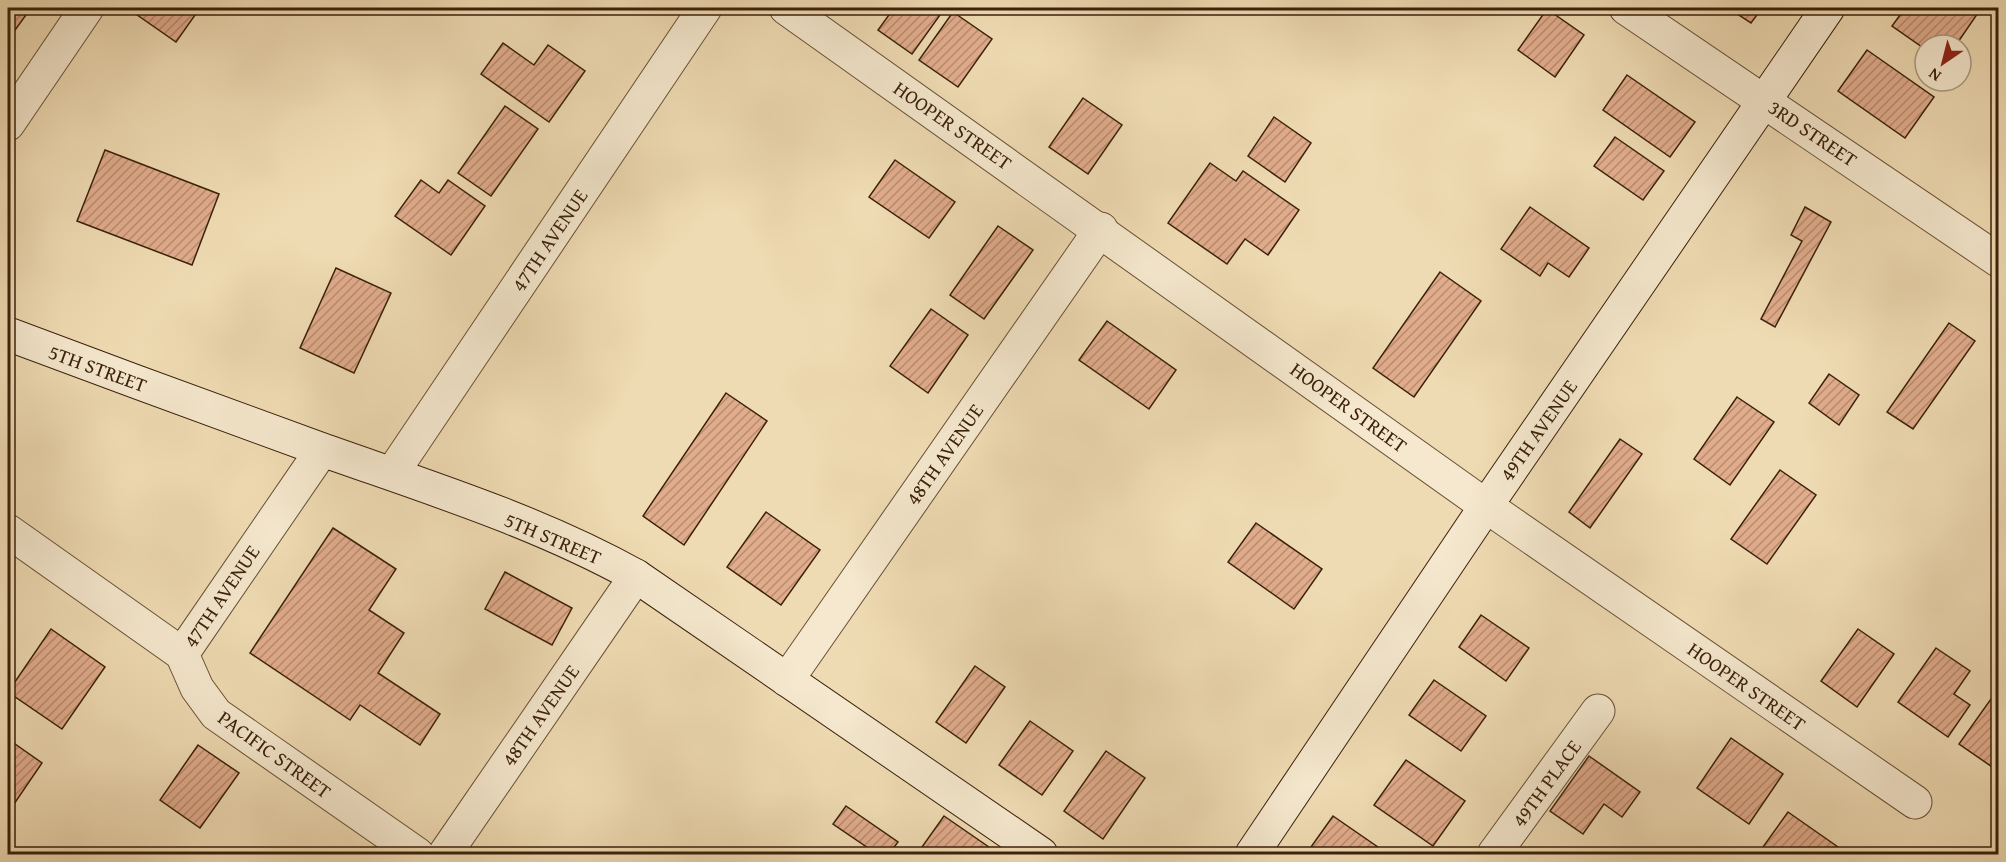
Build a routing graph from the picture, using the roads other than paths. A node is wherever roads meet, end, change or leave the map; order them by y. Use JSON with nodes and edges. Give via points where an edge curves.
{"nodes":[{"id":1,"x":87,"y":8,"type":"edge"},
{"id":2,"x":705,"y":8,"type":"edge"},
{"id":3,"x":786,"y":8,"type":"edge"},
{"id":4,"x":1626,"y":8,"type":"edge"},
{"id":5,"x":1828,"y":8,"type":"edge"},
{"id":6,"x":1765,"y":100,"type":"junction"},
{"id":7,"x":8,"y":124,"type":"edge"},
{"id":8,"x":1101,"y":229,"type":"junction"},
{"id":9,"x":1998,"y":260,"type":"edge"},
{"id":10,"x":8,"y":334,"type":"edge"},
{"id":11,"x":322,"y":450,"type":"junction"},
{"id":12,"x":393,"y":472,"type":"junction"},
{"id":13,"x":1486,"y":506,"type":"junction"},
{"id":14,"x":8,"y":531,"type":"edge"},
{"id":15,"x":636,"y":576,"type":"junction"},
{"id":16,"x":182,"y":654,"type":"junction"},
{"id":17,"x":787,"y":680,"type":"junction"},
{"id":18,"x":1598,"y":711,"type":"dead end"},
{"id":19,"x":1915,"y":802,"type":"dead end"},
{"id":20,"x":417,"y":855,"type":"edge"},
{"id":21,"x":444,"y":855,"type":"edge"},
{"id":22,"x":1041,"y":855,"type":"edge"},
{"id":23,"x":1252,"y":855,"type":"edge"},
{"id":24,"x":1494,"y":855,"type":"edge"}],
"edges":[{"from":1,"to":7,"type":"street"},
{"from":2,"to":12,"type":"street","name":"47TH AVENUE"},
{"from":3,"to":8,"type":"street","name":"HOOPER STREET"},
{"from":4,"to":6,"type":"street","name":"3RD STREET"},
{"from":5,"to":6,"type":"street","name":"49TH AVENUE"},
{"from":6,"to":9,"type":"street","name":"3RD STREET"},
{"from":6,"to":13,"type":"street","name":"49TH AVENUE"},
{"from":8,"to":13,"type":"street","name":"HOOPER STREET"},
{"from":8,"to":17,"type":"street","name":"48TH AVENUE"},
{"from":10,"to":11,"type":"street","name":"5TH STREET"},
{"from":11,"to":12,"type":"street","name":"5TH STREET"},
{"from":11,"to":16,"type":"street","name":"47TH AVENUE"},
{"from":12,"to":15,"type":"street","name":"5TH STREET","via":[[594,553]]},
{"from":13,"to":19,"type":"street","name":"HOOPER STREET"},
{"from":13,"to":23,"type":"street","name":"49TH AVENUE"},
{"from":14,"to":16,"type":"street"},
{"from":15,"to":17,"type":"street","name":"5TH STREET"},
{"from":15,"to":21,"type":"street","name":"48TH AVENUE"},
{"from":16,"to":20,"type":"street","name":"PACIFIC STREET","via":[[197,688],[216,714]]},
{"from":17,"to":22,"type":"street","name":"5TH STREET"},
{"from":18,"to":24,"type":"street","name":"49TH PLACE"}]}
